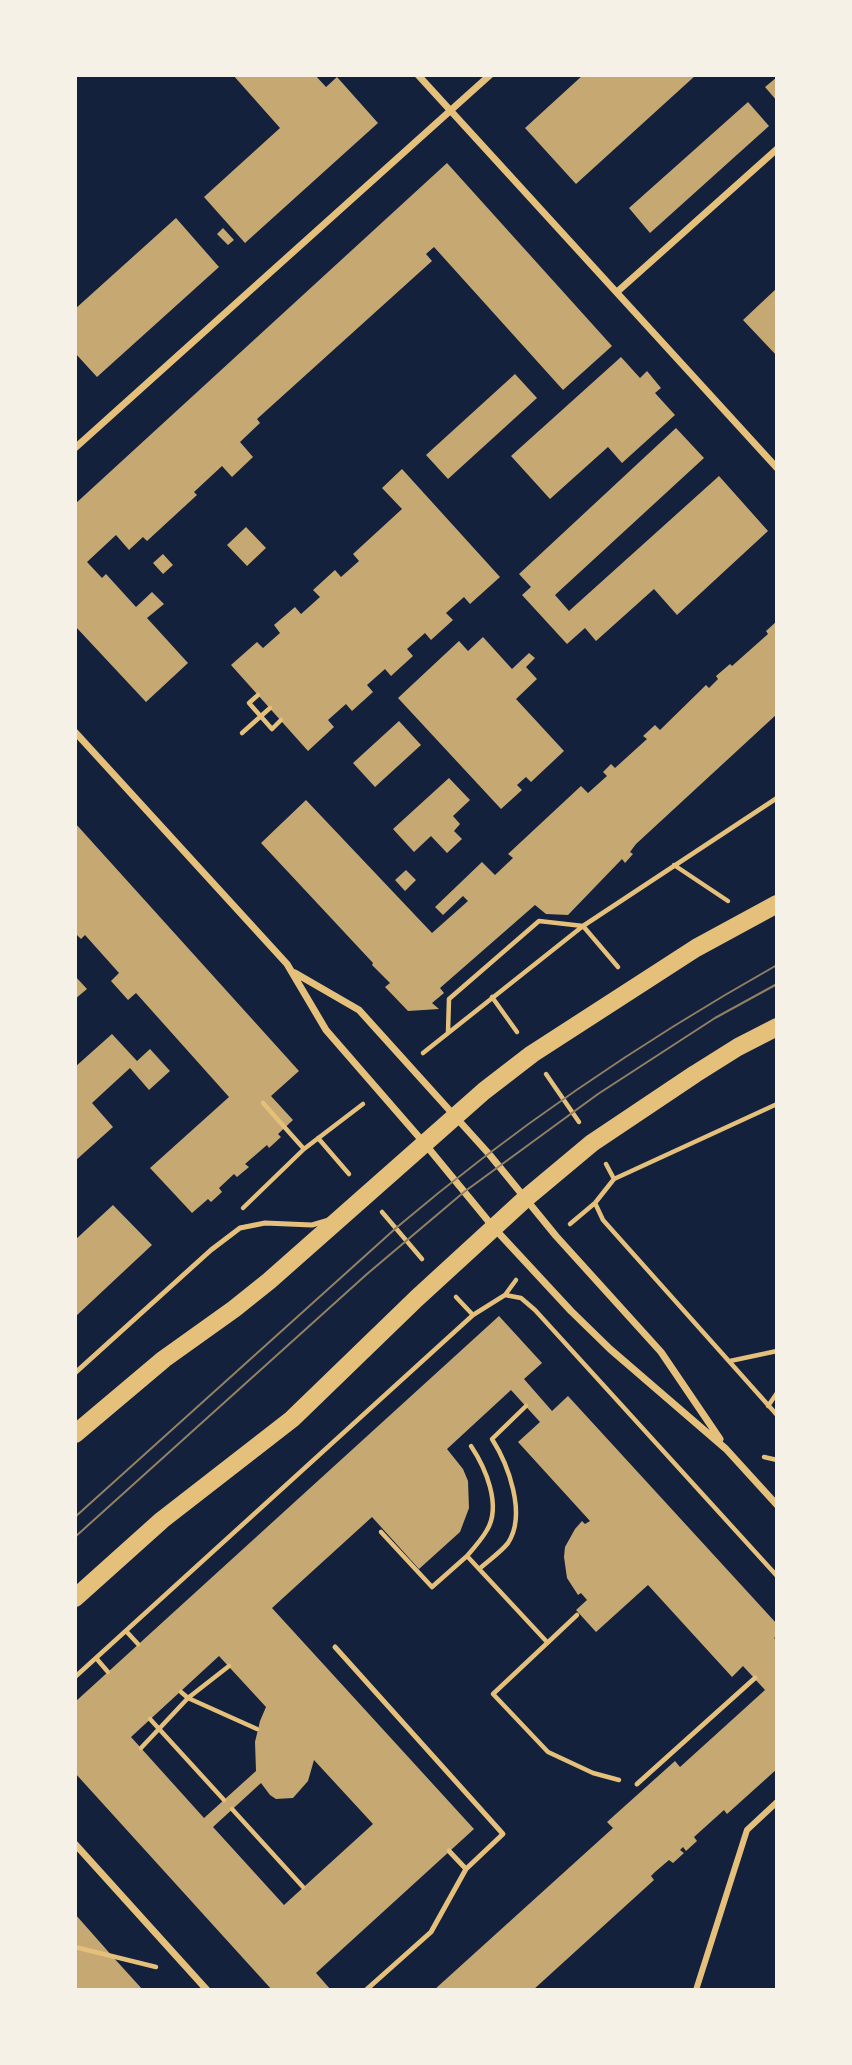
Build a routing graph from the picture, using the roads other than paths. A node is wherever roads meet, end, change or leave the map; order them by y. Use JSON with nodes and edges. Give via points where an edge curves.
{"nodes":[{"id":1,"x":418,"y":75,"type":"edge"},
{"id":2,"x":490,"y":75,"type":"edge"},
{"id":3,"x":451,"y":110,"type":"junction"},
{"id":4,"x":777,"y":149,"type":"edge"},
{"id":5,"x":617,"y":292,"type":"junction"},
{"id":6,"x":75,"y":448,"type":"edge"},
{"id":7,"x":777,"y":468,"type":"edge"},
{"id":8,"x":75,"y":732,"type":"edge"},
{"id":9,"x":777,"y":904,"type":"edge"},
{"id":10,"x":293,"y":971,"type":"junction"},
{"id":11,"x":777,"y":1027,"type":"edge"},
{"id":12,"x":455,"y":1116,"type":"junction"},
{"id":13,"x":425,"y":1144,"type":"junction"},
{"id":14,"x":525,"y":1199,"type":"junction"},
{"id":15,"x":350,"y":1208,"type":"junction"},
{"id":16,"x":494,"y":1228,"type":"junction"},
{"id":17,"x":75,"y":1373,"type":"edge"},
{"id":18,"x":75,"y":1434,"type":"edge"},
{"id":19,"x":726,"y":1449,"type":"junction"},
{"id":20,"x":777,"y":1505,"type":"edge"},
{"id":21,"x":75,"y":1598,"type":"edge"},
{"id":22,"x":335,"y":1647,"type":"dead end"},
{"id":23,"x":754,"y":1678,"type":"dead end"},
{"id":24,"x":637,"y":1784,"type":"road end"},
{"id":25,"x":777,"y":1802,"type":"edge"},
{"id":26,"x":75,"y":1844,"type":"edge"},
{"id":27,"x":449,"y":1851,"type":"dead end"},
{"id":28,"x":466,"y":1869,"type":"junction"},
{"id":29,"x":207,"y":1990,"type":"edge"},
{"id":30,"x":366,"y":1990,"type":"edge"},
{"id":31,"x":696,"y":1990,"type":"edge"}],
"edges":[{"from":1,"to":3,"type":"street"},
{"from":2,"to":3,"type":"street"},
{"from":3,"to":5,"type":"street"},
{"from":3,"to":6,"type":"street"},
{"from":4,"to":5,"type":"street"},
{"from":5,"to":7,"type":"street"},
{"from":8,"to":10,"type":"street"},
{"from":9,"to":12,"type":"main road","via":[[696,948],[532,1054]]},
{"from":10,"to":12,"type":"street","via":[[359,1010]]},
{"from":10,"to":13,"type":"street","via":[[326,1030]]},
{"from":11,"to":14,"type":"main road","via":[[727,1053],[593,1143]]},
{"from":12,"to":13,"type":"main road"},
{"from":12,"to":14,"type":"street"},
{"from":13,"to":15,"type":"main road"},
{"from":13,"to":16,"type":"street"},
{"from":14,"to":16,"type":"main road"},
{"from":14,"to":19,"type":"street","via":[[661,1352]]},
{"from":15,"to":17,"type":"lane","via":[[312,1225],[265,1223],[240,1228]]},
{"from":15,"to":18,"type":"main road","via":[[269,1281],[164,1359]]},
{"from":16,"to":19,"type":"street","via":[[610,1349]]},
{"from":16,"to":21,"type":"main road","via":[[292,1419],[162,1521]]},
{"from":19,"to":20,"type":"street"},
{"from":22,"to":28,"type":"lane","via":[[503,1834]]},
{"from":23,"to":24,"type":"lane"},
{"from":25,"to":31,"type":"street","via":[[747,1830]]},
{"from":26,"to":29,"type":"street"},
{"from":27,"to":28,"type":"lane"},
{"from":28,"to":30,"type":"lane","via":[[431,1932]]}]}
